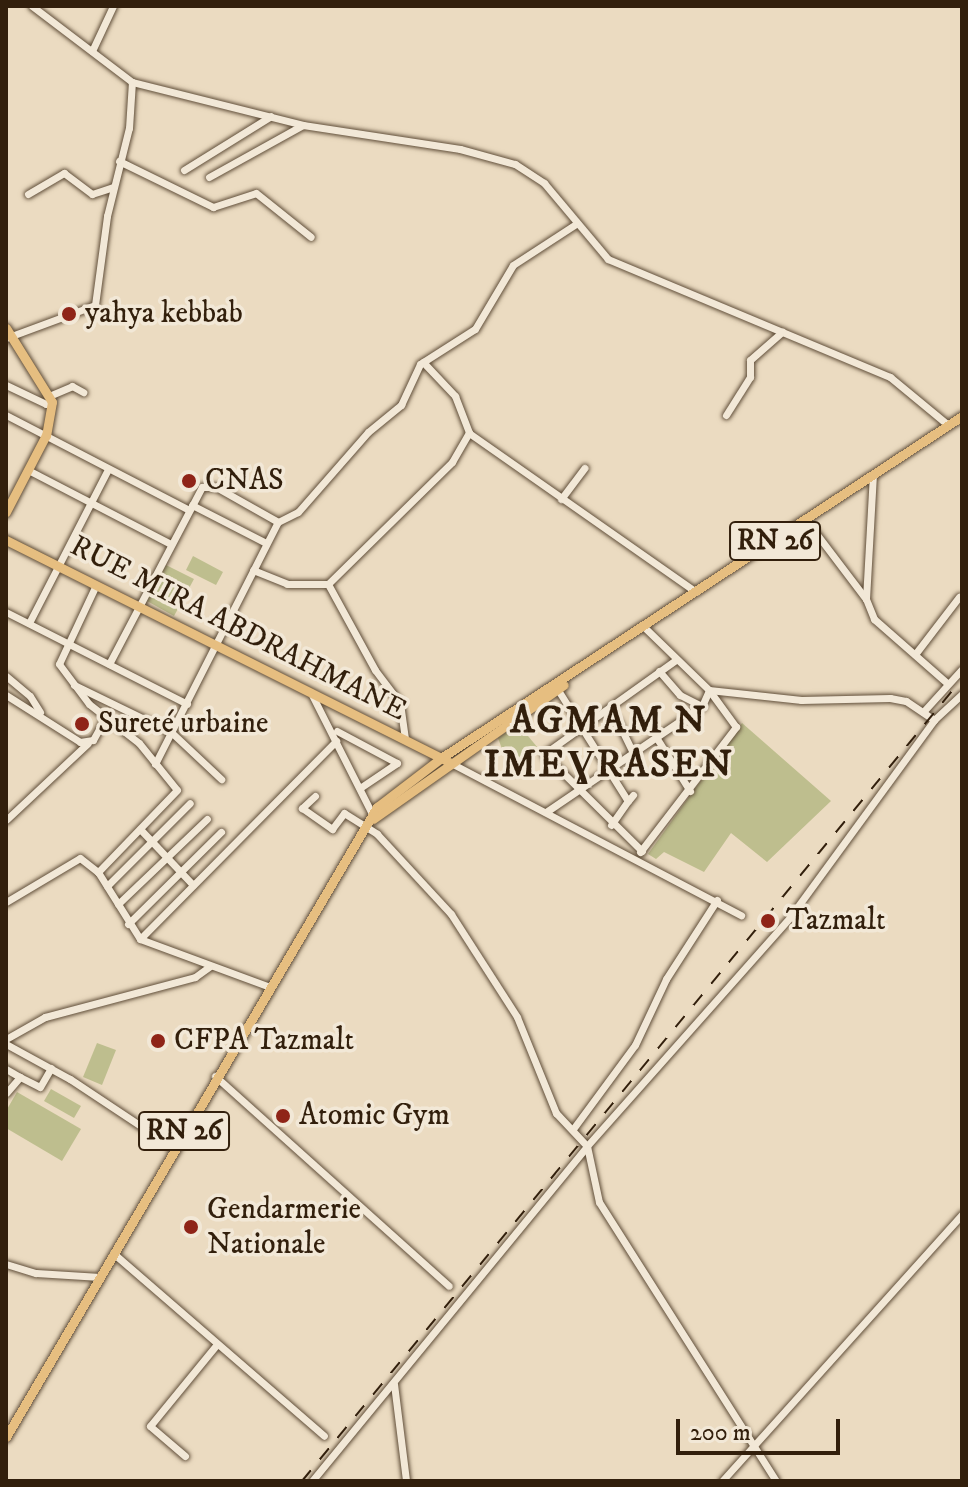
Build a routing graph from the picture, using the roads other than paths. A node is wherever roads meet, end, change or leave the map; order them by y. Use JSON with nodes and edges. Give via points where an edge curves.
{"nodes":[{"id":1,"x":32,"y":6,"type":"edge"},
{"id":2,"x":111,"y":13,"type":"edge"},
{"id":3,"x":92,"y":51,"type":"junction"},
{"id":4,"x":132,"y":82,"type":"junction"},
{"id":5,"x":271,"y":116,"type":"junction"},
{"id":6,"x":303,"y":125,"type":"junction"},
{"id":7,"x":119,"y":161,"type":"junction"},
{"id":8,"x":184,"y":170,"type":"dead end"},
{"id":9,"x":209,"y":177,"type":"dead end"},
{"id":10,"x":113,"y":187,"type":"junction"},
{"id":11,"x":28,"y":194,"type":"dead end"},
{"id":12,"x":576,"y":224,"type":"junction"},
{"id":13,"x":311,"y":237,"type":"dead end"},
{"id":14,"x":782,"y":332,"type":"junction"},
{"id":15,"x":8,"y":334,"type":"edge"},
{"id":16,"x":423,"y":362,"type":"junction"},
{"id":17,"x":6,"y":385,"type":"edge"},
{"id":18,"x":83,"y":392,"type":"dead end"},
{"id":19,"x":50,"y":399,"type":"junction"},
{"id":20,"x":6,"y":415,"type":"edge"},
{"id":21,"x":726,"y":415,"type":"dead end"},
{"id":22,"x":962,"y":416,"type":"edge"},
{"id":23,"x":948,"y":425,"type":"junction"},
{"id":24,"x":469,"y":433,"type":"junction"},
{"id":25,"x":46,"y":435,"type":"junction"},
{"id":26,"x":584,"y":468,"type":"dead end"},
{"id":27,"x":108,"y":469,"type":"junction"},
{"id":28,"x":28,"y":470,"type":"junction"},
{"id":29,"x":873,"y":475,"type":"junction"},
{"id":30,"x":561,"y":499,"type":"junction"},
{"id":31,"x":90,"y":503,"type":"junction"},
{"id":32,"x":190,"y":507,"type":"junction"},
{"id":33,"x":6,"y":512,"type":"edge"},
{"id":34,"x":806,"y":520,"type":"junction"},
{"id":35,"x":278,"y":522,"type":"junction"},
{"id":36,"x":6,"y":540,"type":"edge"},
{"id":37,"x":266,"y":543,"type":"junction"},
{"id":38,"x":171,"y":544,"type":"junction"},
{"id":39,"x":57,"y":565,"type":"junction"},
{"id":40,"x":253,"y":570,"type":"junction"},
{"id":41,"x":328,"y":584,"type":"junction"},
{"id":42,"x":96,"y":585,"type":"junction"},
{"id":43,"x":697,"y":592,"type":"junction"},
{"id":44,"x":959,"y":597,"type":"dead end"},
{"id":45,"x":866,"y":599,"type":"junction"},
{"id":46,"x":138,"y":606,"type":"junction"},
{"id":47,"x":6,"y":612,"type":"edge"},
{"id":48,"x":29,"y":623,"type":"junction"},
{"id":49,"x":645,"y":628,"type":"junction"},
{"id":50,"x":67,"y":643,"type":"junction"},
{"id":51,"x":216,"y":645,"type":"junction"},
{"id":52,"x":916,"y":653,"type":"junction"},
{"id":53,"x":676,"y":660,"type":"junction"},
{"id":54,"x":109,"y":664,"type":"junction"},
{"id":55,"x":588,"y":666,"type":"junction"},
{"id":56,"x":962,"y":669,"type":"edge"},
{"id":57,"x":659,"y":671,"type":"junction"},
{"id":58,"x":6,"y":676,"type":"edge"},
{"id":59,"x":72,"y":684,"type":"junction"},
{"id":60,"x":948,"y":684,"type":"junction"},
{"id":61,"x":558,"y":690,"type":"junction"},
{"id":62,"x":709,"y":690,"type":"junction"},
{"id":63,"x":311,"y":693,"type":"junction"},
{"id":64,"x":962,"y":694,"type":"edge"},
{"id":65,"x":6,"y":695,"type":"edge"},
{"id":66,"x":30,"y":696,"type":"junction"},
{"id":67,"x":187,"y":704,"type":"junction"},
{"id":68,"x":26,"y":706,"type":"junction"},
{"id":69,"x":702,"y":706,"type":"junction"},
{"id":70,"x":952,"y":707,"type":"junction"},
{"id":71,"x":962,"y":710,"type":"edge"},
{"id":72,"x":923,"y":712,"type":"junction"},
{"id":73,"x":41,"y":715,"type":"junction"},
{"id":74,"x":104,"y":720,"type":"junction"},
{"id":75,"x":617,"y":720,"type":"dead end"},
{"id":76,"x":934,"y":720,"type":"junction"},
{"id":77,"x":580,"y":726,"type":"junction"},
{"id":78,"x":337,"y":731,"type":"dead end"},
{"id":79,"x":171,"y":732,"type":"junction"},
{"id":80,"x":656,"y":737,"type":"junction"},
{"id":81,"x":405,"y":740,"type":"junction"},
{"id":82,"x":336,"y":741,"type":"junction"},
{"id":83,"x":88,"y":743,"type":"junction"},
{"id":84,"x":633,"y":753,"type":"junction"},
{"id":85,"x":444,"y":759,"type":"junction"},
{"id":86,"x":155,"y":764,"type":"junction"},
{"id":87,"x":608,"y":770,"type":"junction"},
{"id":88,"x":221,"y":779,"type":"dead end"},
{"id":89,"x":360,"y":788,"type":"junction"},
{"id":90,"x":578,"y":790,"type":"junction"},
{"id":91,"x":690,"y":791,"type":"junction"},
{"id":92,"x":315,"y":796,"type":"dead end"},
{"id":93,"x":190,"y":803,"type":"dead end"},
{"id":94,"x":546,"y":812,"type":"junction"},
{"id":95,"x":372,"y":814,"type":"junction"},
{"id":96,"x":207,"y":819,"type":"dead end"},
{"id":97,"x":6,"y":820,"type":"edge"},
{"id":98,"x":611,"y":825,"type":"junction"},
{"id":99,"x":364,"y":826,"type":"junction"},
{"id":100,"x":140,"y":829,"type":"junction"},
{"id":101,"x":221,"y":832,"type":"dead end"},
{"id":102,"x":153,"y":842,"type":"junction"},
{"id":103,"x":642,"y":851,"type":"junction"},
{"id":104,"x":167,"y":857,"type":"junction"},
{"id":105,"x":637,"y":859,"type":"junction"},
{"id":106,"x":180,"y":871,"type":"junction"},
{"id":107,"x":98,"y":872,"type":"junction"},
{"id":108,"x":193,"y":885,"type":"junction"},
{"id":109,"x":107,"y":886,"type":"junction"},
{"id":110,"x":717,"y":900,"type":"junction"},
{"id":111,"x":6,"y":902,"type":"edge"},
{"id":112,"x":118,"y":904,"type":"junction"},
{"id":113,"x":741,"y":915,"type":"dead end"},
{"id":114,"x":128,"y":924,"type":"junction"},
{"id":115,"x":140,"y":939,"type":"junction"},
{"id":116,"x":210,"y":966,"type":"junction"},
{"id":117,"x":267,"y":986,"type":"junction"},
{"id":118,"x":6,"y":1042,"type":"edge"},
{"id":119,"x":51,"y":1068,"type":"junction"},
{"id":120,"x":6,"y":1069,"type":"edge"},
{"id":121,"x":215,"y":1076,"type":"junction"},
{"id":122,"x":20,"y":1077,"type":"junction"},
{"id":123,"x":9,"y":1092,"type":"edge"},
{"id":124,"x":6,"y":1100,"type":"edge"},
{"id":125,"x":573,"y":1129,"type":"junction"},
{"id":126,"x":587,"y":1146,"type":"junction"},
{"id":127,"x":174,"y":1148,"type":"junction"},
{"id":128,"x":962,"y":1214,"type":"edge"},
{"id":129,"x":113,"y":1253,"type":"junction"},
{"id":130,"x":6,"y":1264,"type":"edge"},
{"id":131,"x":100,"y":1277,"type":"junction"},
{"id":132,"x":449,"y":1286,"type":"dead end"},
{"id":133,"x":217,"y":1344,"type":"junction"},
{"id":134,"x":394,"y":1382,"type":"junction"},
{"id":135,"x":7,"y":1433,"type":"edge"},
{"id":136,"x":324,"y":1436,"type":"dead end"},
{"id":137,"x":753,"y":1448,"type":"junction"},
{"id":138,"x":185,"y":1456,"type":"dead end"},
{"id":139,"x":312,"y":1481,"type":"edge"},
{"id":140,"x":406,"y":1481,"type":"edge"},
{"id":141,"x":722,"y":1481,"type":"edge"},
{"id":142,"x":776,"y":1481,"type":"edge"}],
"edges":[{"from":1,"to":3,"type":"street"},
{"from":2,"to":3,"type":"street"},
{"from":3,"to":4,"type":"street"},
{"from":4,"to":5,"type":"street"},
{"from":4,"to":7,"type":"street","via":[[129,128]]},
{"from":5,"to":6,"type":"street"},
{"from":5,"to":8,"type":"street"},
{"from":6,"to":9,"type":"street"},
{"from":6,"to":12,"type":"street","via":[[460,149],[515,164],[544,183]]},
{"from":7,"to":10,"type":"street"},
{"from":7,"to":13,"type":"street","via":[[213,207],[256,193]]},
{"from":10,"to":11,"type":"street","via":[[92,194],[64,173]]},
{"from":10,"to":15,"type":"street","via":[[95,305]]},
{"from":12,"to":14,"type":"street","via":[[619,265]]},
{"from":12,"to":16,"type":"street","via":[[513,265],[475,329]]},
{"from":14,"to":21,"type":"street","via":[[750,360],[750,377]]},
{"from":14,"to":23,"type":"street","via":[[890,377]]},
{"from":15,"to":19,"type":"main road"},
{"from":16,"to":24,"type":"street","via":[[455,396]]},
{"from":16,"to":35,"type":"street","via":[[401,405],[368,432],[298,512]]},
{"from":17,"to":19,"type":"street","via":[[46,404]]},
{"from":18,"to":19,"type":"street","via":[[72,386]]},
{"from":19,"to":25,"type":"main road"},
{"from":20,"to":25,"type":"street"},
{"from":22,"to":23,"type":"main road","number":"RN 26"},
{"from":23,"to":29,"type":"main road","number":"RN 26"},
{"from":24,"to":30,"type":"street"},
{"from":24,"to":41,"type":"street","via":[[452,462]]},
{"from":25,"to":27,"type":"street"},
{"from":25,"to":28,"type":"main road"},
{"from":26,"to":30,"type":"street"},
{"from":27,"to":31,"type":"street"},
{"from":27,"to":32,"type":"street"},
{"from":28,"to":31,"type":"street"},
{"from":28,"to":33,"type":"main road"},
{"from":29,"to":34,"type":"main road","number":"RN 26"},
{"from":29,"to":45,"type":"street"},
{"from":30,"to":43,"type":"street"},
{"from":31,"to":38,"type":"street"},
{"from":31,"to":39,"type":"street"},
{"from":32,"to":35,"type":"street","via":[[208,485]]},
{"from":32,"to":37,"type":"street"},
{"from":32,"to":38,"type":"street"},
{"from":34,"to":43,"type":"main road","number":"RN 26"},
{"from":34,"to":45,"type":"street"},
{"from":35,"to":37,"type":"street"},
{"from":36,"to":39,"type":"main road","name":"RUE MIRA ABDRAHMANE"},
{"from":37,"to":40,"type":"street"},
{"from":38,"to":46,"type":"street"},
{"from":39,"to":42,"type":"main road","name":"RUE MIRA ABDRAHMANE"},
{"from":39,"to":48,"type":"street"},
{"from":40,"to":41,"type":"street","via":[[287,584]]},
{"from":40,"to":51,"type":"street"},
{"from":41,"to":81,"type":"street","via":[[375,670],[400,703]]},
{"from":42,"to":46,"type":"main road","name":"RUE MIRA ABDRAHMANE"},
{"from":42,"to":50,"type":"street"},
{"from":43,"to":49,"type":"main road","number":"RN 26"},
{"from":44,"to":52,"type":"street"},
{"from":45,"to":52,"type":"street","via":[[883,628]]},
{"from":46,"to":51,"type":"main road","name":"RUE MIRA ABDRAHMANE"},
{"from":46,"to":54,"type":"street"},
{"from":47,"to":48,"type":"street"},
{"from":48,"to":50,"type":"street"},
{"from":49,"to":53,"type":"street"},
{"from":49,"to":55,"type":"main road","number":"RN 26"},
{"from":50,"to":54,"type":"street"},
{"from":50,"to":59,"type":"street","via":[[59,664]]},
{"from":51,"to":63,"type":"main road","name":"RUE MIRA ABDRAHMANE"},
{"from":51,"to":67,"type":"street"},
{"from":52,"to":60,"type":"street"},
{"from":53,"to":57,"type":"street"},
{"from":53,"to":62,"type":"street"},
{"from":54,"to":67,"type":"street"},
{"from":55,"to":61,"type":"main road","number":"RN 26"},
{"from":55,"to":85,"type":"main road","number":"RN 26"},
{"from":56,"to":60,"type":"street"},
{"from":57,"to":69,"type":"street","via":[[680,695]]},
{"from":57,"to":77,"type":"street"},
{"from":58,"to":66,"type":"street"},
{"from":59,"to":74,"type":"street"},
{"from":59,"to":79,"type":"street"},
{"from":60,"to":72,"type":"street"},
{"from":61,"to":77,"type":"street"},
{"from":61,"to":85,"type":"main road","number":"RN 26"},
{"from":62,"to":69,"type":"street"},
{"from":62,"to":72,"type":"street","via":[[801,700],[890,698]]},
{"from":62,"to":91,"type":"street","via":[[736,727]]},
{"from":63,"to":81,"type":"main road","name":"RUE MIRA ABDRAHMANE"},
{"from":63,"to":82,"type":"street"},
{"from":64,"to":70,"type":"street"},
{"from":65,"to":68,"type":"street"},
{"from":66,"to":68,"type":"street"},
{"from":66,"to":73,"type":"street"},
{"from":67,"to":79,"type":"street"},
{"from":68,"to":73,"type":"street"},
{"from":69,"to":80,"type":"street"},
{"from":70,"to":71,"type":"street"},
{"from":70,"to":76,"type":"street"},
{"from":72,"to":76,"type":"street"},
{"from":73,"to":83,"type":"street"},
{"from":74,"to":83,"type":"street"},
{"from":74,"to":86,"type":"street","via":[[139,743]]},
{"from":75,"to":84,"type":"street"},
{"from":76,"to":126,"type":"street","via":[[790,917]]},
{"from":77,"to":87,"type":"street"},
{"from":77,"to":90,"type":"street","via":[[544,754]]},
{"from":78,"to":89,"type":"street","via":[[397,763]]},
{"from":79,"to":86,"type":"street"},
{"from":79,"to":88,"type":"street"},
{"from":80,"to":84,"type":"street"},
{"from":80,"to":91,"type":"street"},
{"from":81,"to":85,"type":"main road","name":"RUE MIRA ABDRAHMANE"},
{"from":82,"to":89,"type":"street"},
{"from":82,"to":108,"type":"street"},
{"from":83,"to":97,"type":"street"},
{"from":84,"to":87,"type":"street"},
{"from":85,"to":94,"type":"street"},
{"from":85,"to":95,"type":"main road","number":"RN 26"},
{"from":85,"to":99,"type":"main road","number":"RN 26"},
{"from":86,"to":100,"type":"street","via":[[177,790]]},
{"from":87,"to":90,"type":"street"},
{"from":87,"to":98,"type":"street","via":[[630,798]]},
{"from":89,"to":95,"type":"street"},
{"from":90,"to":94,"type":"street"},
{"from":90,"to":98,"type":"street"},
{"from":91,"to":103,"type":"street"},
{"from":92,"to":99,"type":"street","via":[[302,808],[332,829],[344,813]]},
{"from":93,"to":102,"type":"street"},
{"from":94,"to":105,"type":"street"},
{"from":95,"to":99,"type":"main road","number":"RN 26"},
{"from":96,"to":104,"type":"street"},
{"from":98,"to":103,"type":"street"},
{"from":99,"to":117,"type":"main road","number":"RN 26"},
{"from":99,"to":125,"type":"street","via":[[464,931],[517,1017],[556,1113]]},
{"from":100,"to":102,"type":"street"},
{"from":100,"to":107,"type":"street"},
{"from":101,"to":106,"type":"street"},
{"from":102,"to":104,"type":"street"},
{"from":102,"to":109,"type":"street"},
{"from":103,"to":105,"type":"street"},
{"from":104,"to":106,"type":"street"},
{"from":104,"to":112,"type":"street"},
{"from":105,"to":110,"type":"street"},
{"from":106,"to":108,"type":"street"},
{"from":106,"to":114,"type":"street"},
{"from":107,"to":109,"type":"street"},
{"from":107,"to":111,"type":"street","via":[[80,858]]},
{"from":108,"to":115,"type":"street"},
{"from":109,"to":112,"type":"street"},
{"from":110,"to":113,"type":"street"},
{"from":110,"to":125,"type":"street","via":[[666,979],[635,1045]]},
{"from":112,"to":114,"type":"street"},
{"from":114,"to":115,"type":"street"},
{"from":115,"to":116,"type":"street"},
{"from":116,"to":117,"type":"street"},
{"from":116,"to":118,"type":"street","via":[[195,977],[45,1017]]},
{"from":117,"to":121,"type":"main road","number":"RN 26"},
{"from":118,"to":119,"type":"street"},
{"from":119,"to":122,"type":"street","via":[[40,1087]]},
{"from":119,"to":127,"type":"street"},
{"from":120,"to":122,"type":"street"},
{"from":121,"to":127,"type":"main road","number":"RN 26"},
{"from":121,"to":132,"type":"street"},
{"from":122,"to":123,"type":"street"},
{"from":123,"to":124,"type":"street"},
{"from":125,"to":126,"type":"street"},
{"from":126,"to":134,"type":"street"},
{"from":126,"to":137,"type":"street","via":[[599,1202]]},
{"from":127,"to":129,"type":"main road","number":"RN 26"},
{"from":128,"to":137,"type":"street"},
{"from":129,"to":131,"type":"main road","number":"RN 26"},
{"from":129,"to":133,"type":"street"},
{"from":130,"to":131,"type":"street","via":[[36,1273]]},
{"from":131,"to":135,"type":"main road","number":"RN 26"},
{"from":133,"to":136,"type":"street"},
{"from":133,"to":138,"type":"street","via":[[150,1426]]},
{"from":134,"to":139,"type":"street"},
{"from":134,"to":140,"type":"street"},
{"from":137,"to":141,"type":"street"},
{"from":137,"to":142,"type":"street"}]}
